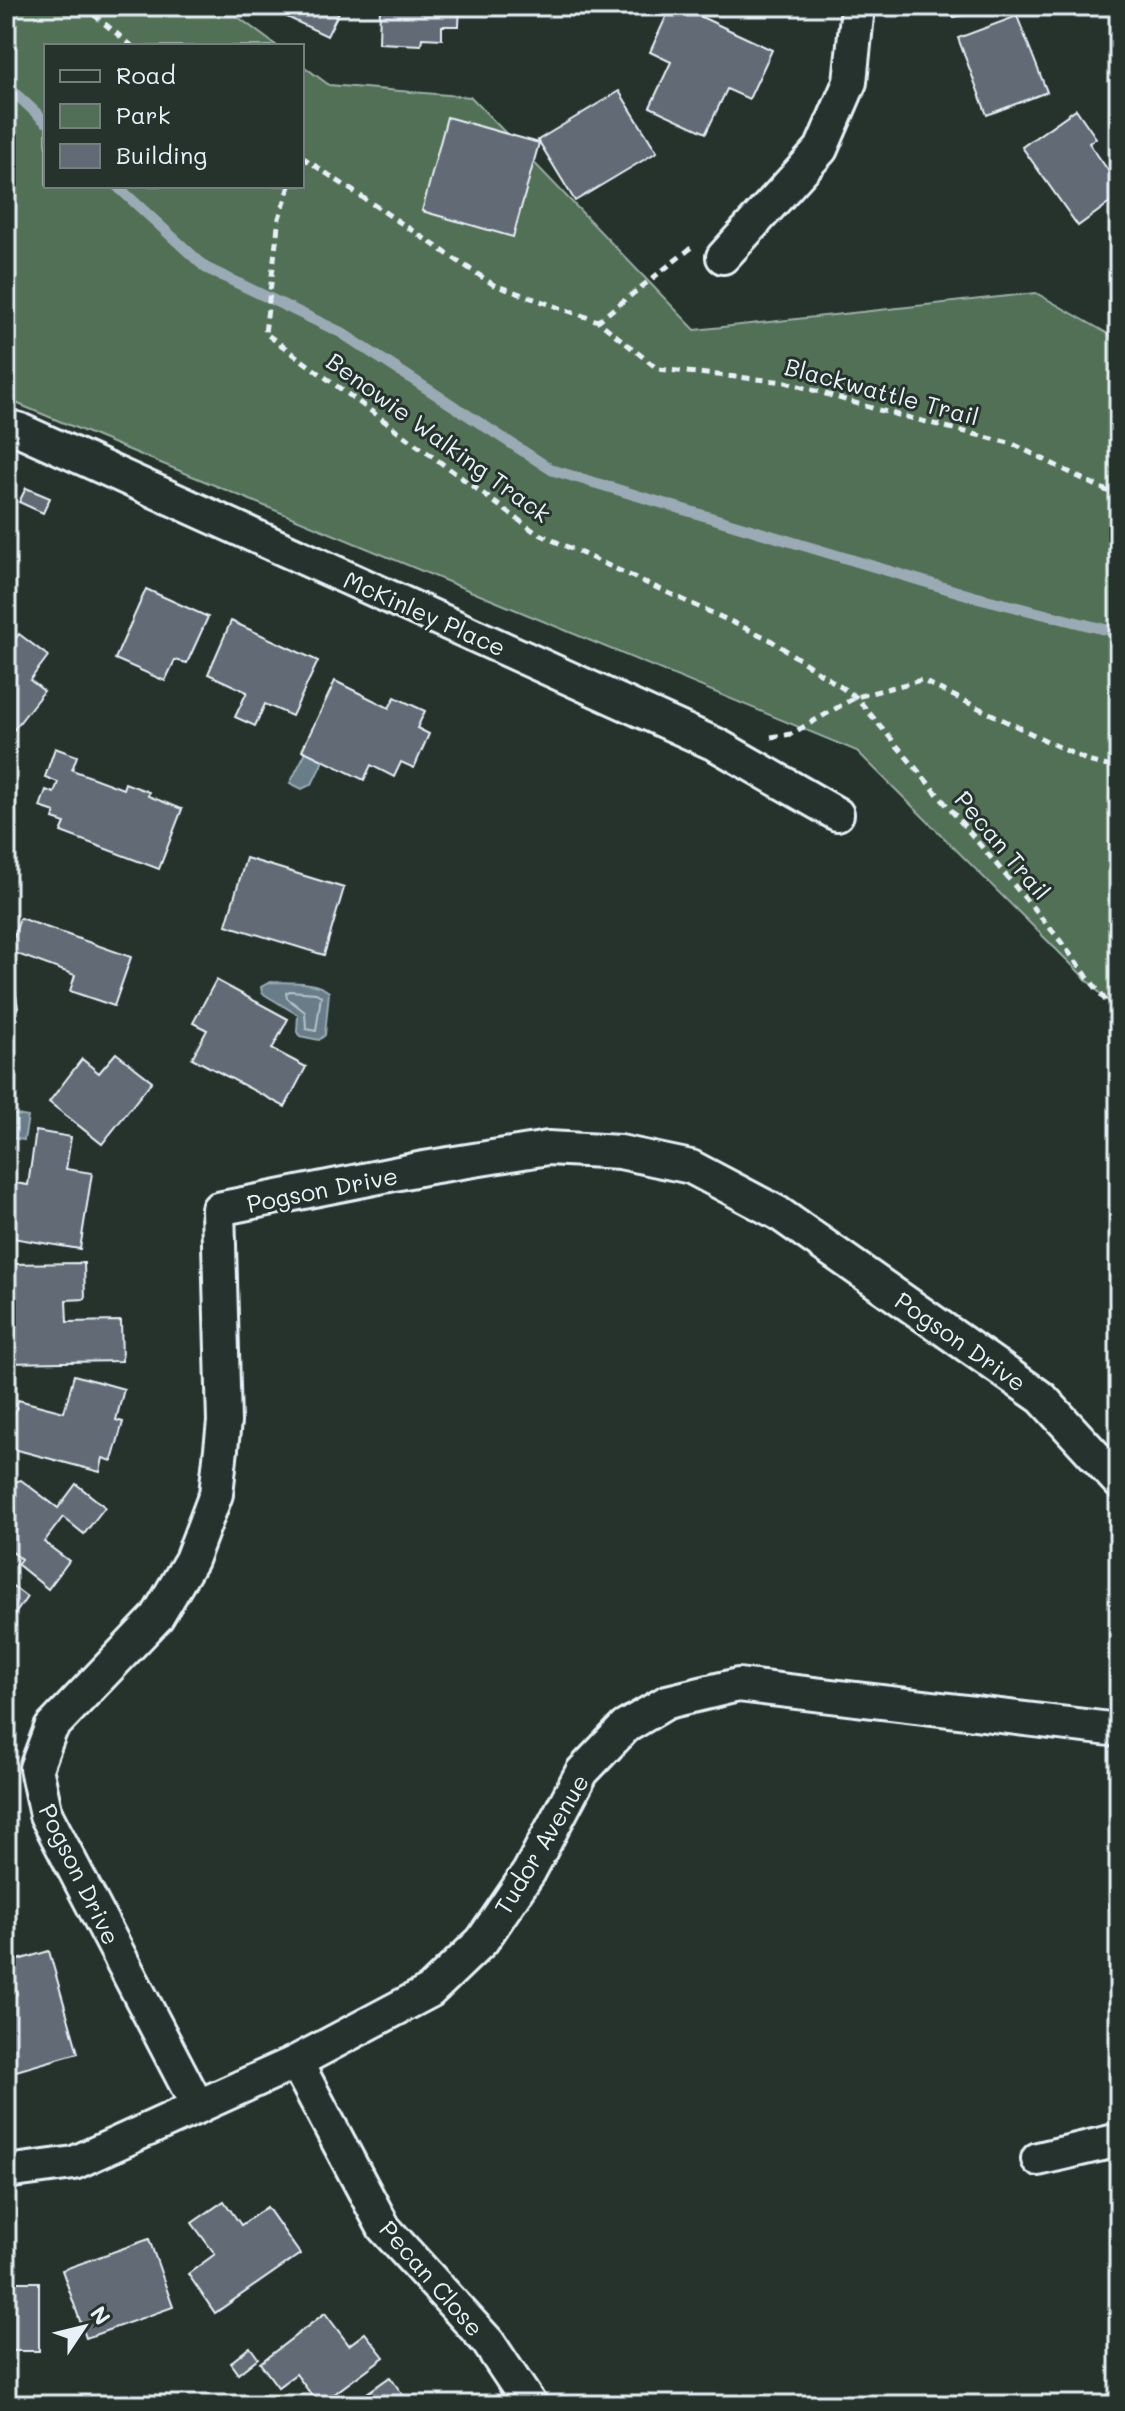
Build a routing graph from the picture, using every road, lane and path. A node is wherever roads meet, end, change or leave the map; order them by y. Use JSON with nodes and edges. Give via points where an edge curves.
{"nodes":[{"id":1,"x":83,"y":6,"type":"edge"},
{"id":2,"x":858,"y":6,"type":"edge"},
{"id":3,"x":130,"y":44,"type":"edge"},
{"id":4,"x":304,"y":158,"type":"edge"},
{"id":5,"x":289,"y":188,"type":"edge"},
{"id":6,"x":723,"y":257,"type":"joint"},
{"id":7,"x":598,"y":321,"type":"junction"},
{"id":8,"x":6,"y":426,"type":"edge"},
{"id":9,"x":1119,"y":497,"type":"edge"},
{"id":10,"x":856,"y":697,"type":"junction"},
{"id":11,"x":717,"y":745,"type":"junction"},
{"id":12,"x":1119,"y":769,"type":"edge"},
{"id":13,"x":837,"y":814,"type":"dead end"},
{"id":14,"x":1119,"y":1018,"type":"edge"},
{"id":15,"x":1119,"y":1482,"type":"edge"},
{"id":16,"x":1119,"y":1730,"type":"edge"},
{"id":17,"x":296,"y":2062,"type":"junction"},
{"id":18,"x":198,"y":2107,"type":"junction"},
{"id":19,"x":1119,"y":2140,"type":"edge"},
{"id":20,"x":1038,"y":2159,"type":"dead end"},
{"id":21,"x":6,"y":2172,"type":"edge"},
{"id":22,"x":530,"y":2405,"type":"edge"}],
"edges":[{"from":1,"to":3,"type":"path"},
{"from":2,"to":6,"type":"street","via":[[850,82],[821,149]]},
{"from":4,"to":7,"type":"path","name":"Blackwattle Trail","via":[[494,285]]},
{"from":5,"to":10,"type":"path","name":"Benowie Walking Track","via":[[279,218],[265,333],[535,532],[769,639]]},
{"from":6,"to":7,"type":"path","via":[[690,248]]},
{"from":7,"to":9,"type":"path","name":"Blackwattle Trail","via":[[658,369],[786,382],[1013,444]]},
{"from":8,"to":11,"type":"street","name":"McKinley Place"},
{"from":10,"to":11,"type":"path","via":[[791,734]]},
{"from":10,"to":12,"type":"path","via":[[921,680],[1088,761]]},
{"from":10,"to":14,"type":"path","name":"Pecan Trail"},
{"from":11,"to":13,"type":"street","name":"McKinley Place"},
{"from":15,"to":18,"type":"street","name":"Pogson Drive","via":[[1042,1398],[778,1213],[691,1167],[620,1152],[548,1148],[218,1209],[224,1422],[216,1494],[191,1560],[157,1617],[51,1728],[36,1768],[46,1815]]},
{"from":16,"to":17,"type":"street","name":"Tudor Avenue","via":[[738,1685],[667,1702],[625,1727],[582,1772],[529,1872],[482,1941],[430,1991]]},
{"from":17,"to":18,"type":"street","name":"Tudor Avenue"},
{"from":17,"to":22,"type":"street","name":"Pecan Close","via":[[384,2228],[488,2342]]},
{"from":18,"to":21,"type":"street","name":"Tudor Avenue","via":[[74,2163]]},
{"from":19,"to":20,"type":"street"}]}
